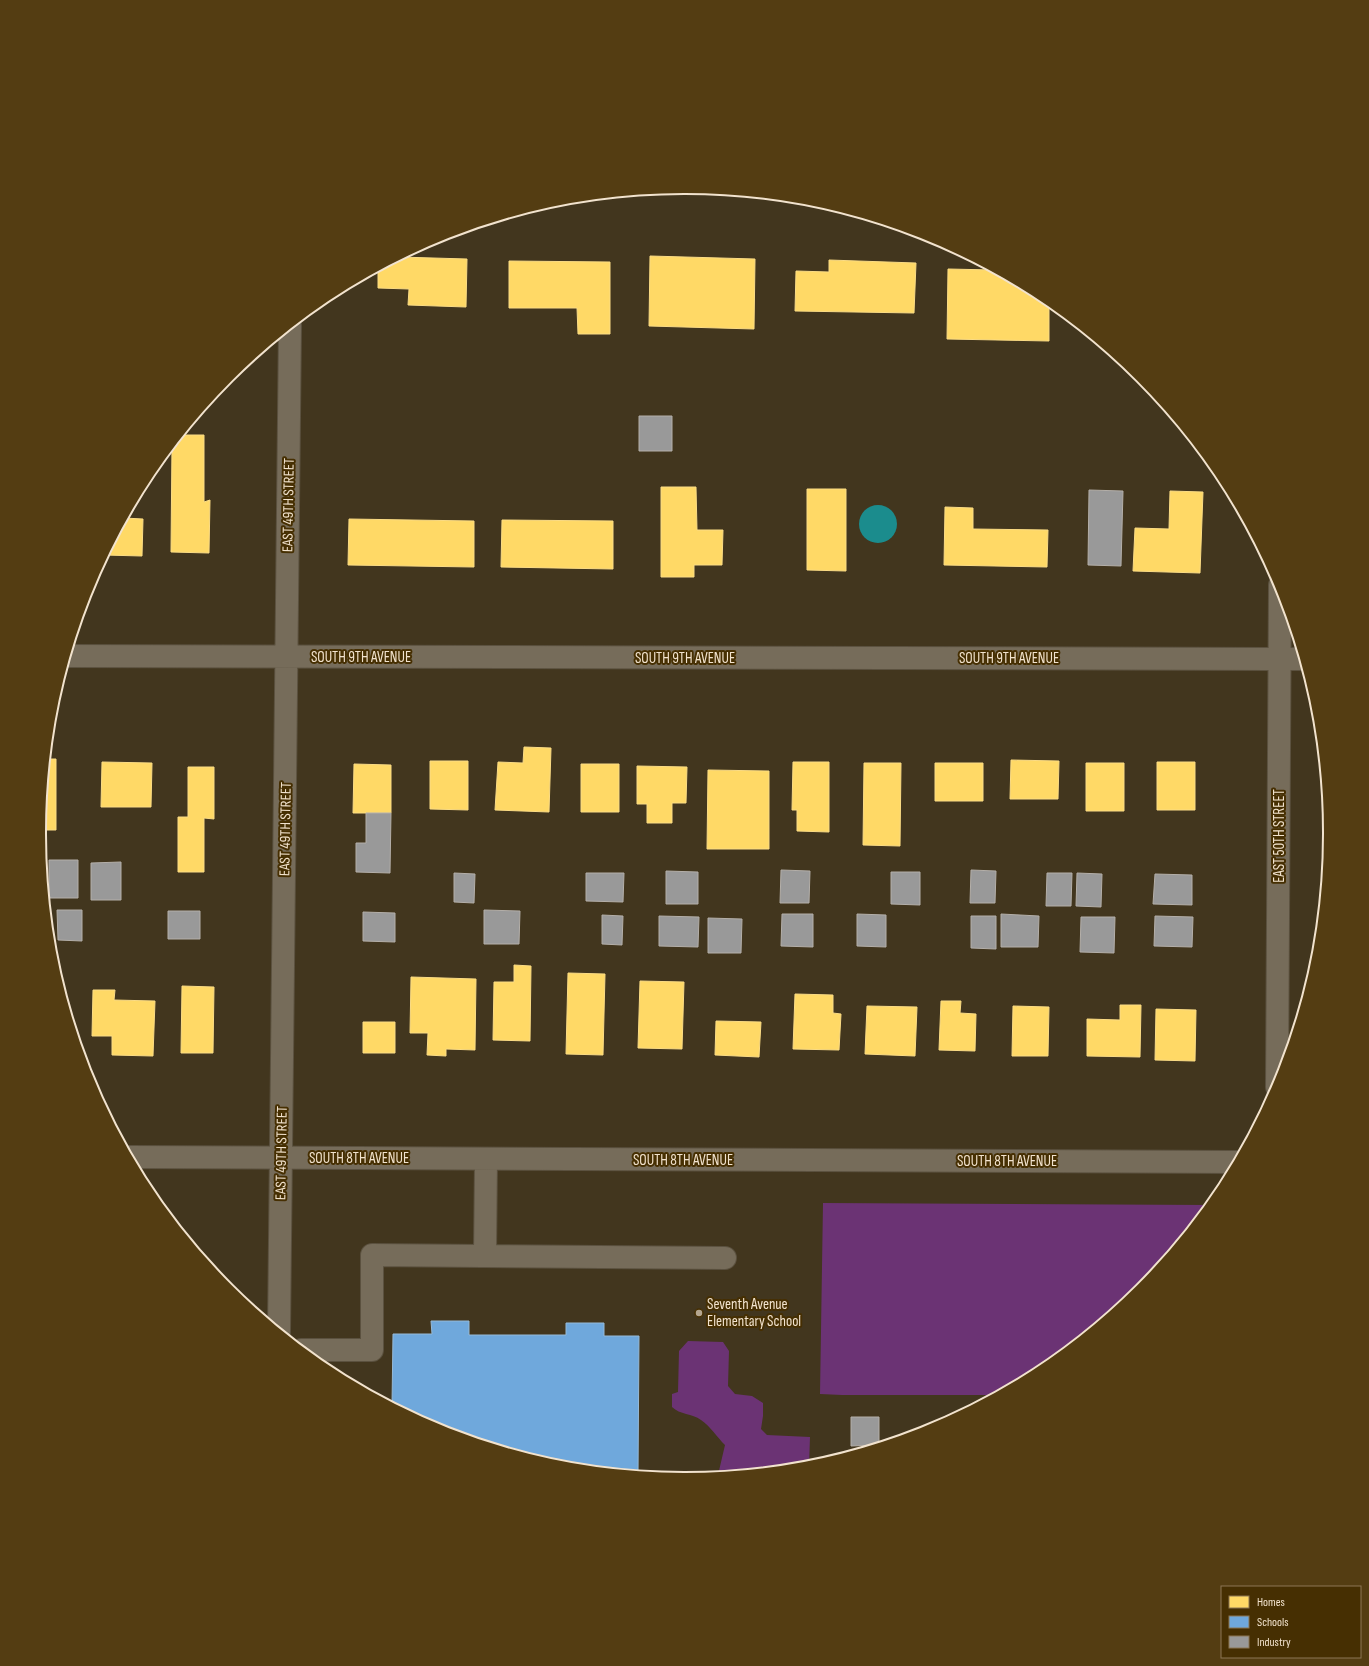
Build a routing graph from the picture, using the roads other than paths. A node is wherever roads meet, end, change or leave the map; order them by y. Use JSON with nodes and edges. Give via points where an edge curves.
{"nodes":[{"id":1,"x":290,"y":331,"type":"edge"},
{"id":2,"x":1280,"y":605,"type":"edge"},
{"id":3,"x":72,"y":656,"type":"edge"},
{"id":4,"x":287,"y":657,"type":"junction"},
{"id":5,"x":1280,"y":659,"type":"junction"},
{"id":6,"x":1298,"y":659,"type":"edge"},
{"id":7,"x":1277,"y":1069,"type":"edge"},
{"id":8,"x":135,"y":1157,"type":"edge"},
{"id":9,"x":281,"y":1158,"type":"junction"},
{"id":10,"x":486,"y":1159,"type":"junction"},
{"id":11,"x":1231,"y":1162,"type":"edge"},
{"id":12,"x":485,"y":1255,"type":"junction"},
{"id":13,"x":725,"y":1258,"type":"dead end"},
{"id":14,"x":279,"y":1326,"type":"edge"},
{"id":15,"x":310,"y":1350,"type":"edge"}],
"edges":[{"from":1,"to":4,"type":"street","name":"EAST 49TH STREET"},
{"from":2,"to":5,"type":"street","name":"EAST 50TH STREET"},
{"from":3,"to":4,"type":"street","name":"SOUTH 9TH AVENUE"},
{"from":4,"to":5,"type":"street","name":"SOUTH 9TH AVENUE"},
{"from":4,"to":9,"type":"street","name":"EAST 49TH STREET"},
{"from":5,"to":6,"type":"street","name":"SOUTH 9TH AVENUE"},
{"from":5,"to":7,"type":"street","name":"EAST 50TH STREET"},
{"from":8,"to":9,"type":"street","name":"SOUTH 8TH AVENUE"},
{"from":9,"to":10,"type":"street","name":"SOUTH 8TH AVENUE"},
{"from":9,"to":14,"type":"street","name":"EAST 49TH STREET"},
{"from":10,"to":11,"type":"street","name":"SOUTH 8TH AVENUE"},
{"from":10,"to":12,"type":"street"},
{"from":12,"to":13,"type":"street"},
{"from":12,"to":15,"type":"street","via":[[372,1255],[372,1350]]}]}
